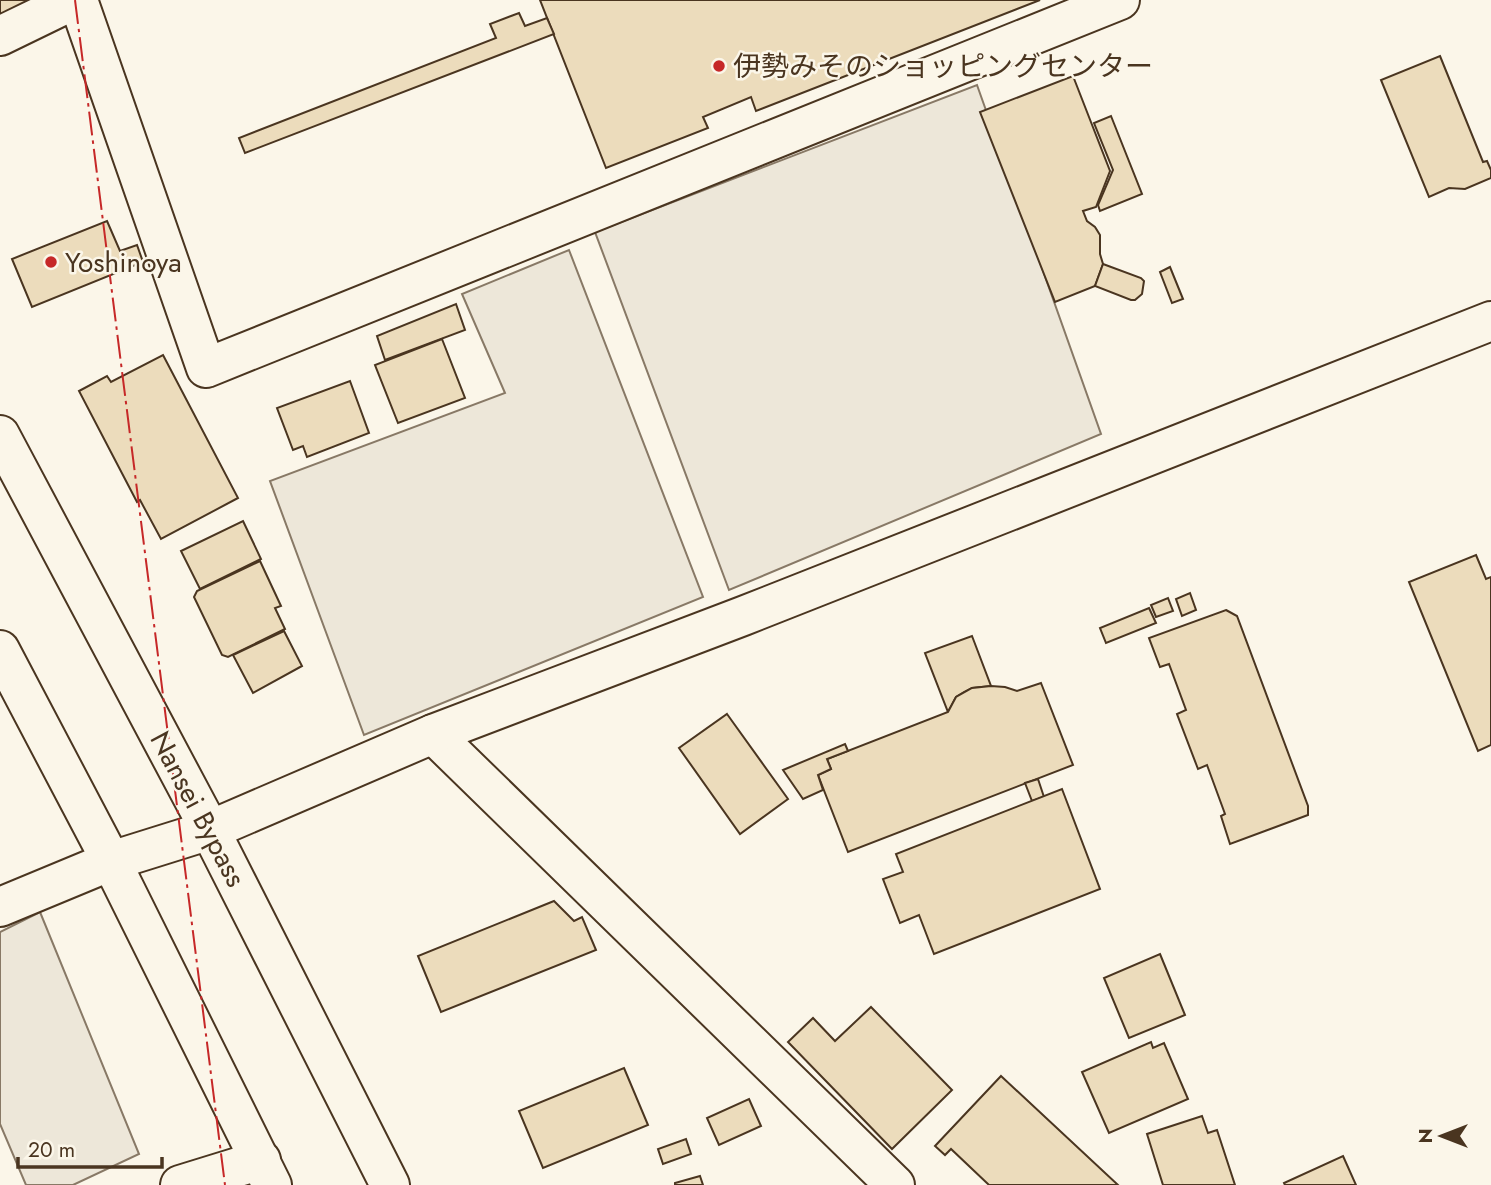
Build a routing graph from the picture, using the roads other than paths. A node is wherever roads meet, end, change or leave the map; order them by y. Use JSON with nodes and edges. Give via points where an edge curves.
{"nodes":[{"id":1,"x":76,"y":0,"type":"edge"},
{"id":2,"x":1120,"y":0,"type":"edge"},
{"id":3,"x":0,"y":36,"type":"edge"},
{"id":4,"x":1491,"y":321,"type":"edge"},
{"id":5,"x":0,"y":435,"type":"edge"},
{"id":6,"x":0,"y":650,"type":"edge"},
{"id":7,"x":433,"y":734,"type":"junction"},
{"id":8,"x":210,"y":830,"type":"junction"},
{"id":9,"x":111,"y":861,"type":"junction"},
{"id":10,"x":0,"y":907,"type":"edge"},
{"id":11,"x":267,"y":1172,"type":"edge"},
{"id":12,"x":180,"y":1185,"type":"edge"},
{"id":13,"x":390,"y":1185,"type":"edge"},
{"id":14,"x":895,"y":1185,"type":"edge"}],
"edges":[{"from":1,"to":2,"type":"main road","via":[[206,368]]},
{"from":1,"to":3,"type":"main road"},
{"from":4,"to":7,"type":"main road"},
{"from":5,"to":8,"type":"main road","name":"Nansei Bypass"},
{"from":6,"to":9,"type":"main road"},
{"from":7,"to":8,"type":"main road"},
{"from":7,"to":14,"type":"main road"},
{"from":8,"to":9,"type":"main road"},
{"from":8,"to":13,"type":"main road","name":"Nansei Bypass"},
{"from":9,"to":10,"type":"main road"},
{"from":9,"to":11,"type":"main road"},
{"from":11,"to":12,"type":"main road"}]}
